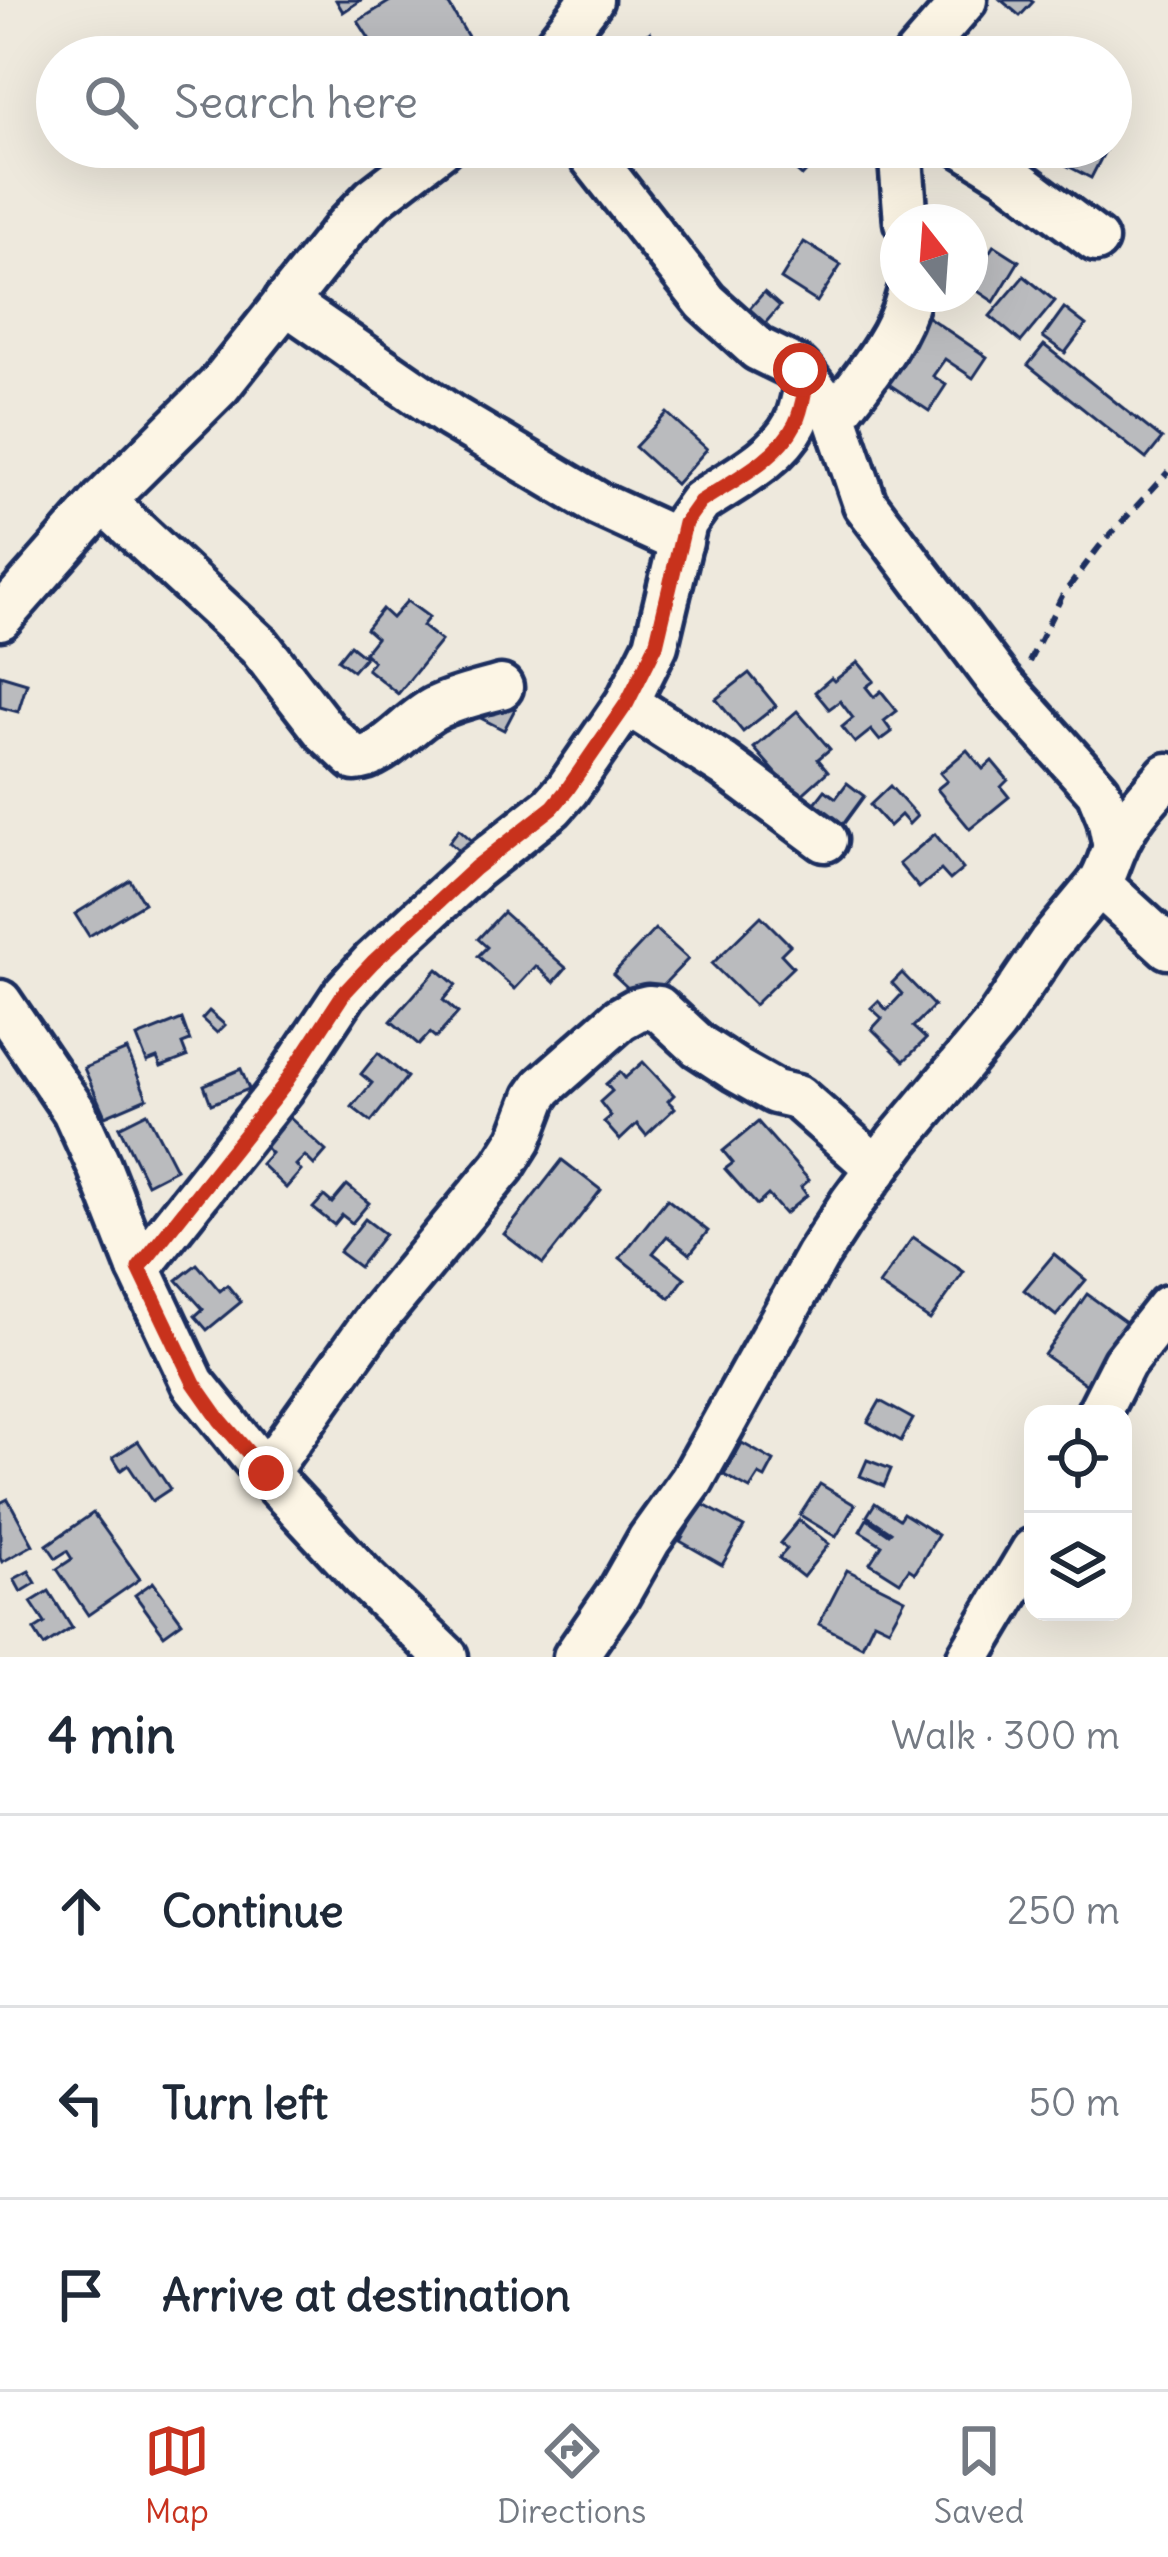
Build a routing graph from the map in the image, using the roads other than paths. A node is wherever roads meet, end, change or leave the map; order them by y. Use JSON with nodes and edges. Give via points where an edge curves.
{"nodes":[{"id":1,"x":591,"y":0,"type":"edge"},
{"id":2,"x":965,"y":0,"type":"edge"},
{"id":3,"x":563,"y":36,"type":"edge"},
{"id":4,"x":933,"y":36,"type":"edge"},
{"id":5,"x":414,"y":168,"type":"edge"},
{"id":6,"x":601,"y":168,"type":"edge"},
{"id":7,"x":902,"y":168,"type":"edge"},
{"id":8,"x":998,"y":168,"type":"edge"},
{"id":9,"x":905,"y":204,"type":"edge"},
{"id":10,"x":1096,"y":240,"type":"dead end"},
{"id":11,"x":285,"y":302,"type":"junction"},
{"id":12,"x":901,"y":312,"type":"edge"},
{"id":13,"x":807,"y":379,"type":"junction"},
{"id":14,"x":835,"y":416,"type":"junction"},
{"id":15,"x":104,"y":501,"type":"junction"},
{"id":16,"x":681,"y":542,"type":"junction"},
{"id":17,"x":0,"y":618,"type":"edge"},
{"id":18,"x":501,"y":687,"type":"dead end"},
{"id":19,"x":627,"y":703,"type":"junction"},
{"id":20,"x":1168,"y":776,"type":"edge"},
{"id":21,"x":825,"y":840,"type":"dead end"},
{"id":22,"x":1107,"y":866,"type":"junction"},
{"id":23,"x":1168,"y":947,"type":"edge"},
{"id":24,"x":0,"y":1002,"type":"edge"},
{"id":25,"x":877,"y":1168,"type":"junction"},
{"id":26,"x":139,"y":1268,"type":"junction"},
{"id":27,"x":1168,"y":1307,"type":"edge"},
{"id":28,"x":1103,"y":1405,"type":"edge"},
{"id":29,"x":266,"y":1473,"type":"junction"},
{"id":30,"x":1024,"y":1565,"type":"edge"},
{"id":31,"x":446,"y":1657,"type":"edge"},
{"id":32,"x":574,"y":1657,"type":"edge"},
{"id":33,"x":969,"y":1657,"type":"edge"}],
"edges":[{"from":1,"to":3,"type":"street"},
{"from":2,"to":4,"type":"street"},
{"from":5,"to":11,"type":"street","via":[[373,199]]},
{"from":6,"to":13,"type":"street","via":[[706,302]]},
{"from":7,"to":9,"type":"street"},
{"from":8,"to":10,"type":"street"},
{"from":11,"to":15,"type":"street","via":[[219,386]]},
{"from":11,"to":16,"type":"street","via":[[450,416],[598,504]]},
{"from":12,"to":14,"type":"street"},
{"from":13,"to":14,"type":"street"},
{"from":13,"to":16,"type":"street","via":[[785,439],[700,502]]},
{"from":14,"to":22,"type":"street","via":[[865,504],[1013,698],[1098,791],[1109,818]]},
{"from":15,"to":17,"type":"street"},
{"from":15,"to":18,"type":"street","via":[[259,646],[355,759],[375,754],[437,707]]},
{"from":16,"to":19,"type":"street","via":[[656,645]]},
{"from":19,"to":21,"type":"street"},
{"from":19,"to":26,"type":"street","via":[[553,807],[475,868],[344,993],[282,1088]]},
{"from":20,"to":22,"type":"street"},
{"from":22,"to":23,"type":"street"},
{"from":22,"to":25,"type":"street"},
{"from":24,"to":26,"type":"street","via":[[74,1111]]},
{"from":25,"to":29,"type":"street","via":[[797,1097],[736,1070],[658,1008],[636,1010],[543,1087],[503,1166],[375,1320]]},
{"from":25,"to":32,"type":"street","via":[[817,1256],[692,1480]]},
{"from":26,"to":29,"type":"street","via":[[194,1383]]},
{"from":27,"to":28,"type":"street"},
{"from":29,"to":31,"type":"street"},
{"from":30,"to":33,"type":"street"}]}
